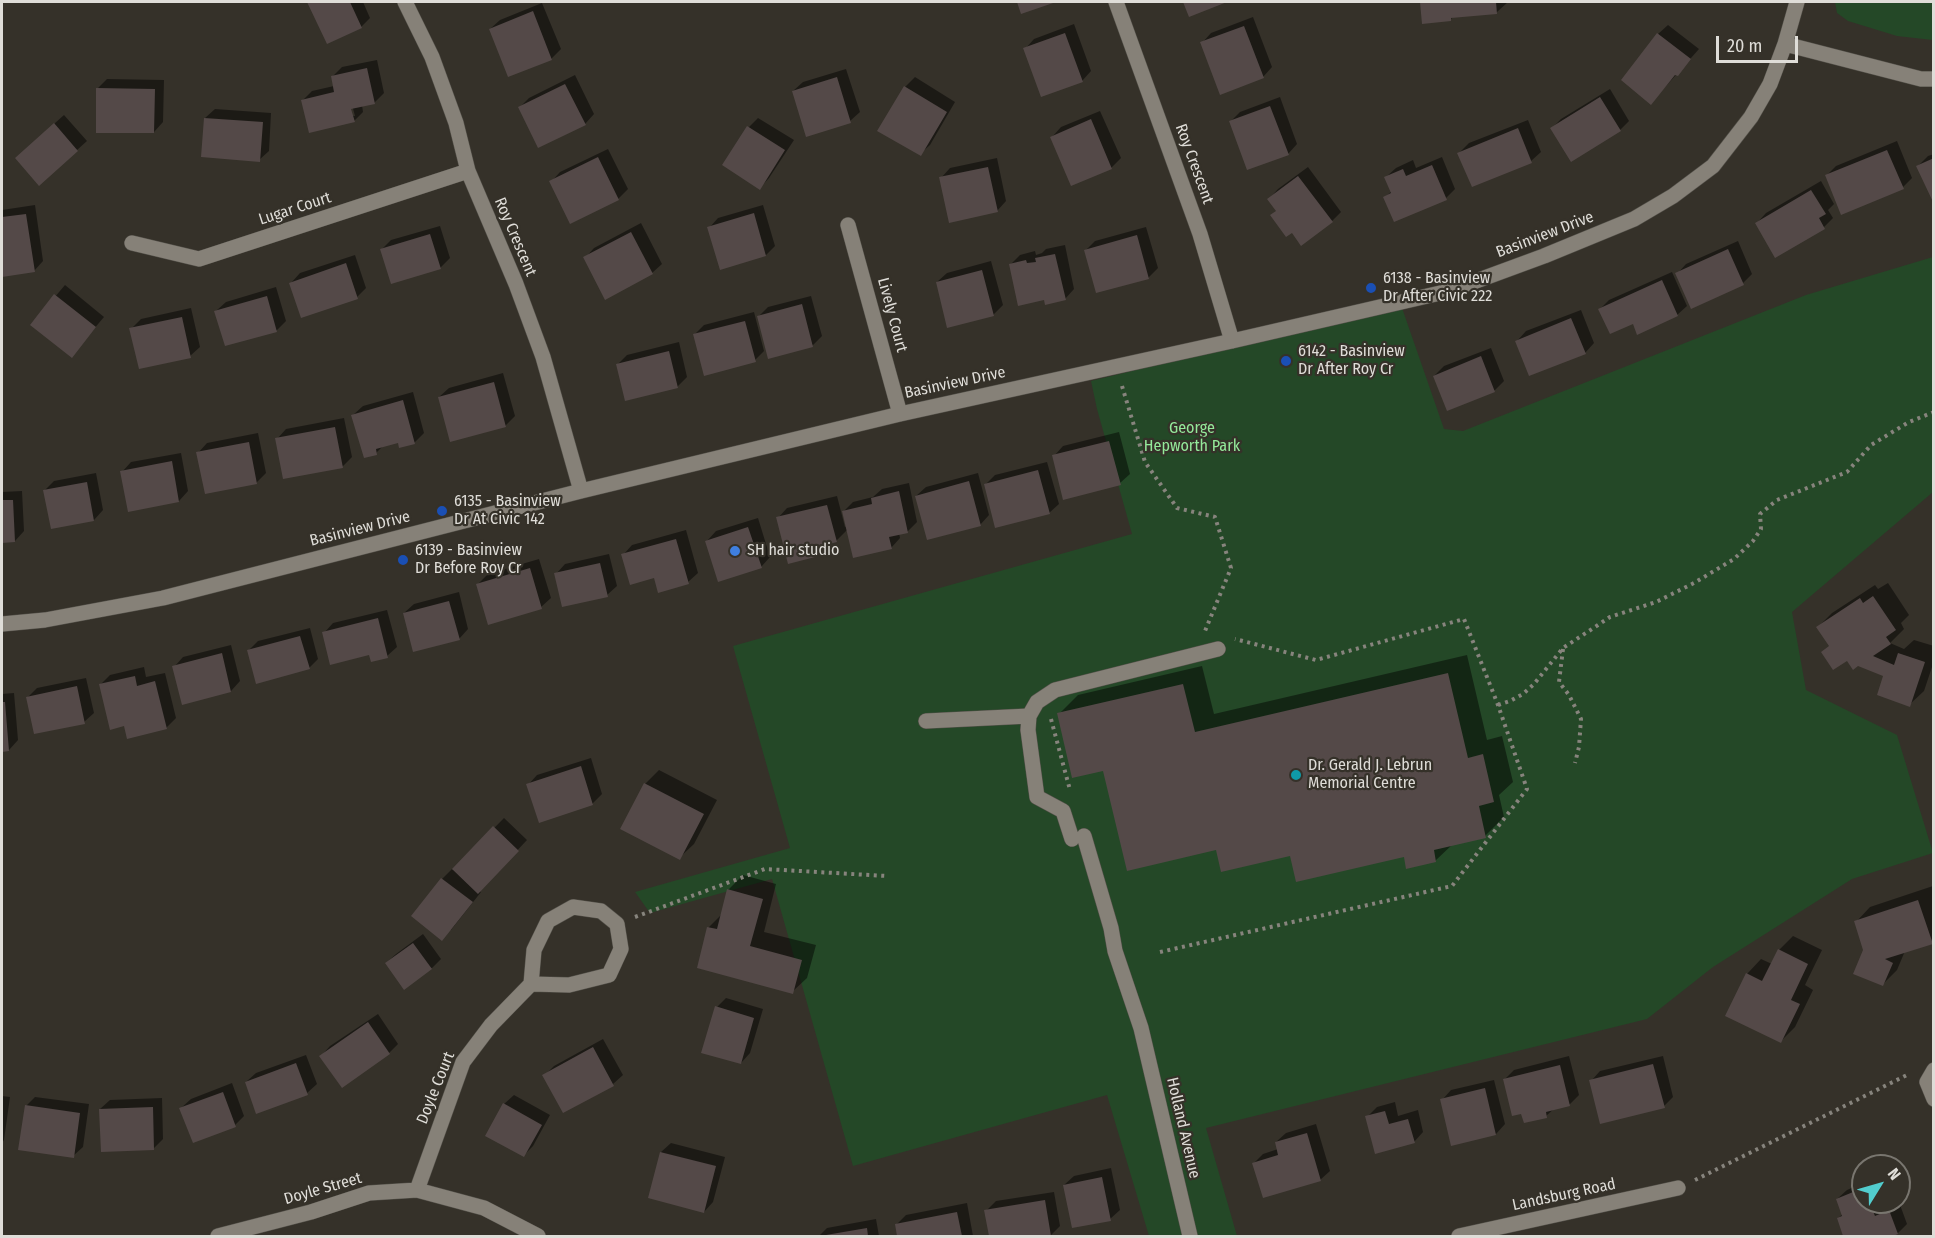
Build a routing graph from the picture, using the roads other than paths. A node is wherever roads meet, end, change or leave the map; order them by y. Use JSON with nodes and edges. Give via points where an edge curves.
{"nodes":[{"id":1,"x":405,"y":2,"type":"edge"},
{"id":2,"x":1116,"y":2,"type":"edge"},
{"id":3,"x":1797,"y":2,"type":"edge"},
{"id":4,"x":1785,"y":44,"type":"junction"},
{"id":5,"x":1934,"y":79,"type":"edge"},
{"id":6,"x":468,"y":171,"type":"junction"},
{"id":7,"x":848,"y":225,"type":"dead end"},
{"id":8,"x":132,"y":243,"type":"dead end"},
{"id":9,"x":1232,"y":341,"type":"junction"},
{"id":10,"x":900,"y":414,"type":"junction"},
{"id":11,"x":581,"y":491,"type":"junction"},
{"id":12,"x":2,"y":624,"type":"edge"},
{"id":13,"x":1218,"y":649,"type":"dead end"},
{"id":14,"x":1029,"y":716,"type":"junction"},
{"id":15,"x":926,"y":721,"type":"dead end"},
{"id":16,"x":531,"y":984,"type":"junction"},
{"id":17,"x":1934,"y":1070,"type":"edge"},
{"id":18,"x":1934,"y":1099,"type":"edge"},
{"id":19,"x":1678,"y":1188,"type":"road end"},
{"id":20,"x":417,"y":1190,"type":"junction"},
{"id":21,"x":218,"y":1236,"type":"edge"},
{"id":22,"x":538,"y":1236,"type":"edge"},
{"id":23,"x":1190,"y":1236,"type":"edge"},
{"id":24,"x":1459,"y":1236,"type":"edge"}],
"edges":[{"from":1,"to":6,"type":"street","name":"Roy Crescent","via":[[432,57],[456,123]]},
{"from":2,"to":9,"type":"street","name":"Roy Crescent","via":[[1200,234]]},
{"from":3,"to":4,"type":"street","name":"Basinview Drive"},
{"from":4,"to":5,"type":"street"},
{"from":4,"to":9,"type":"street","name":"Basinview Drive","via":[[1770,84],[1751,117],[1713,166],[1634,219],[1449,291]]},
{"from":6,"to":8,"type":"street","name":"Lugar Court","via":[[200,259]]},
{"from":6,"to":11,"type":"street","name":"Roy Crescent","via":[[543,357]]},
{"from":7,"to":10,"type":"street","name":"Lively Court"},
{"from":9,"to":10,"type":"street","name":"Basinview Drive"},
{"from":10,"to":11,"type":"street","name":"Basinview Drive"},
{"from":11,"to":12,"type":"street","name":"Basinview Drive","via":[[163,598]]},
{"from":13,"to":14,"type":"street","via":[[1055,690],[1037,702]]},
{"from":14,"to":15,"type":"street"},
{"from":14,"to":23,"type":"street","name":"Holland Avenue","via":[[1036,797],[1064,811],[1078,837],[1111,928],[1141,1028]]},
{"from":16,"to":16,"type":"street","via":[[569,985],[609,975],[621,949],[617,924],[601,911],[573,907],[548,921],[534,950]]},
{"from":16,"to":20,"type":"street","name":"Doyle Court","via":[[491,1024],[463,1062]]},
{"from":17,"to":18,"type":"street","via":[[1927,1082]]},
{"from":19,"to":24,"type":"street","name":"Landsburg Road"},
{"from":20,"to":21,"type":"street","name":"Doyle Street","via":[[369,1193]]},
{"from":20,"to":22,"type":"street","name":"Doyle Street","via":[[484,1208]]}]}
